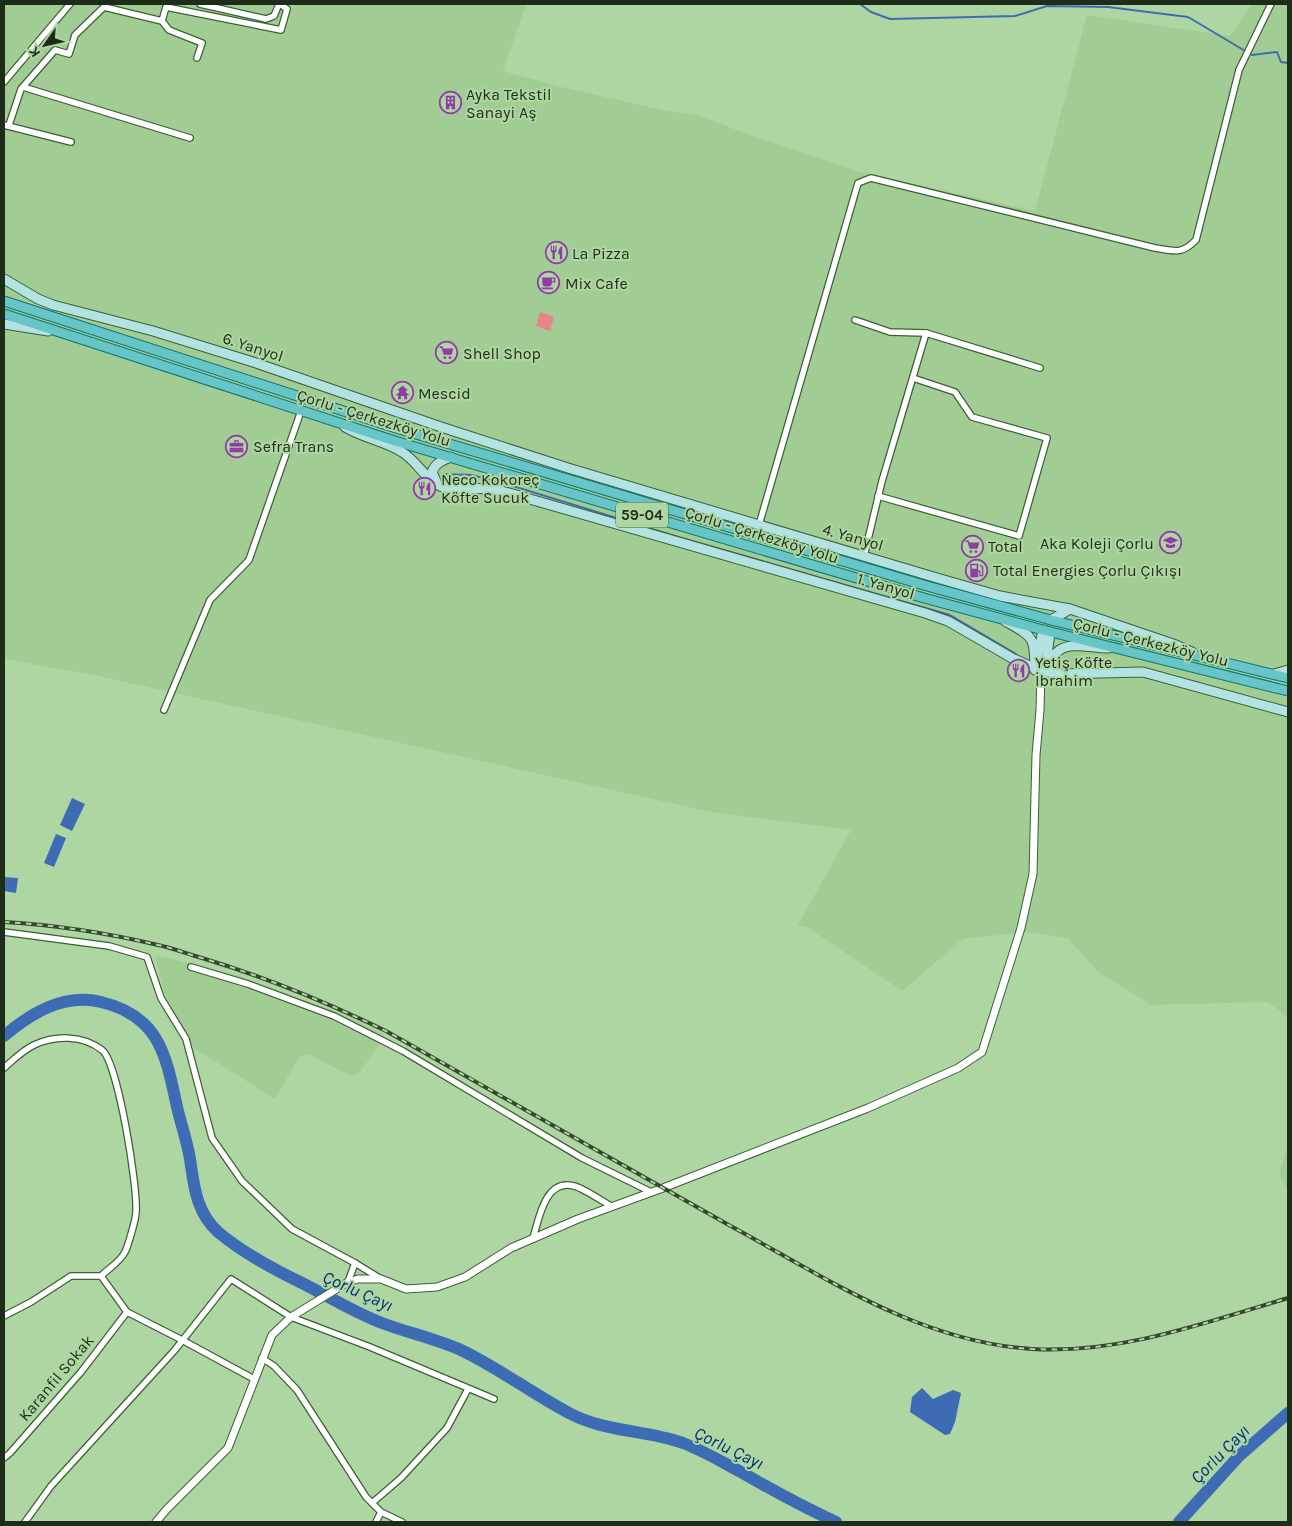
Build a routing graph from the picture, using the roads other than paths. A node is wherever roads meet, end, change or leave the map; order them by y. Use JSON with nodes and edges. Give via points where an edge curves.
{"nodes":[{"id":1,"x":70,"y":4,"type":"edge"},
{"id":2,"x":200,"y":4,"type":"edge"},
{"id":3,"x":280,"y":4,"type":"edge"},
{"id":4,"x":1271,"y":4,"type":"edge"},
{"id":5,"x":162,"y":21,"type":"junction"},
{"id":6,"x":198,"y":58,"type":"dead end"},
{"id":7,"x":4,"y":82,"type":"edge"},
{"id":8,"x":23,"y":87,"type":"junction"},
{"id":9,"x":6,"y":125,"type":"edge"},
{"id":10,"x":190,"y":138,"type":"dead end"},
{"id":11,"x":71,"y":142,"type":"dead end"},
{"id":12,"x":4,"y":279,"type":"edge"},
{"id":13,"x":4,"y":301,"type":"edge"},
{"id":14,"x":4,"y":314,"type":"edge"},
{"id":15,"x":854,"y":320,"type":"dead end"},
{"id":16,"x":4,"y":324,"type":"edge"},
{"id":17,"x":926,"y":333,"type":"junction"},
{"id":18,"x":73,"y":335,"type":"junction"},
{"id":19,"x":1040,"y":368,"type":"dead end"},
{"id":20,"x":914,"y":378,"type":"junction"},
{"id":21,"x":301,"y":411,"type":"junction"},
{"id":22,"x":336,"y":422,"type":"junction"},
{"id":23,"x":495,"y":445,"type":"junction"},
{"id":24,"x":451,"y":457,"type":"junction"},
{"id":25,"x":554,"y":475,"type":"junction"},
{"id":26,"x":439,"y":486,"type":"junction"},
{"id":27,"x":878,"y":496,"type":"junction"},
{"id":28,"x":759,"y":525,"type":"junction"},
{"id":29,"x":864,"y":556,"type":"junction"},
{"id":30,"x":1000,"y":596,"type":"junction"},
{"id":31,"x":1070,"y":609,"type":"junction"},
{"id":32,"x":1031,"y":614,"type":"junction"},
{"id":33,"x":1000,"y":618,"type":"junction"},
{"id":34,"x":1051,"y":620,"type":"junction"},
{"id":35,"x":1046,"y":631,"type":"junction"},
{"id":36,"x":1116,"y":648,"type":"junction"},
{"id":37,"x":1202,"y":656,"type":"junction"},
{"id":38,"x":1288,"y":670,"type":"edge"},
{"id":39,"x":1041,"y":671,"type":"junction"},
{"id":40,"x":1274,"y":674,"type":"junction"},
{"id":41,"x":1288,"y":678,"type":"edge"},
{"id":42,"x":1288,"y":691,"type":"edge"},
{"id":43,"x":164,"y":710,"type":"dead end"},
{"id":44,"x":1288,"y":712,"type":"edge"},
{"id":45,"x":4,"y":932,"type":"edge"},
{"id":46,"x":191,"y":966,"type":"dead end"},
{"id":47,"x":4,"y":1068,"type":"edge"},
{"id":48,"x":651,"y":1192,"type":"junction"},
{"id":49,"x":611,"y":1206,"type":"junction"},
{"id":50,"x":533,"y":1238,"type":"junction"},
{"id":51,"x":355,"y":1262,"type":"junction"},
{"id":52,"x":101,"y":1276,"type":"junction"},
{"id":53,"x":381,"y":1280,"type":"junction"},
{"id":54,"x":348,"y":1282,"type":"junction"},
{"id":55,"x":127,"y":1312,"type":"junction"},
{"id":56,"x":4,"y":1316,"type":"edge"},
{"id":57,"x":291,"y":1317,"type":"junction"},
{"id":58,"x":182,"y":1340,"type":"junction"},
{"id":59,"x":262,"y":1358,"type":"junction"},
{"id":60,"x":254,"y":1379,"type":"junction"},
{"id":61,"x":468,"y":1389,"type":"junction"},
{"id":62,"x":494,"y":1399,"type":"dead end"},
{"id":63,"x":4,"y":1458,"type":"edge"},
{"id":64,"x":376,"y":1508,"type":"junction"},
{"id":65,"x":25,"y":1522,"type":"edge"},
{"id":66,"x":156,"y":1522,"type":"edge"},
{"id":67,"x":376,"y":1522,"type":"edge"},
{"id":68,"x":402,"y":1522,"type":"edge"}],
"edges":[{"from":1,"to":7,"type":"street"},
{"from":2,"to":3,"type":"street","via":[[266,19],[274,16]]},
{"from":3,"to":5,"type":"street","via":[[286,9],[281,30],[166,7]]},
{"from":4,"to":28,"type":"street","via":[[1239,70],[1196,240],[1188,249],[1155,248],[871,178],[858,183]]},
{"from":5,"to":6,"type":"street","via":[[169,30],[202,43]]},
{"from":5,"to":8,"type":"street","via":[[104,7],[75,35],[69,54],[55,50]]},
{"from":8,"to":9,"type":"street"},
{"from":8,"to":10,"type":"street"},
{"from":9,"to":11,"type":"street"},
{"from":12,"to":23,"type":"main road","name":"6. Yanyol","via":[[53,306],[153,331]]},
{"from":13,"to":25,"type":"main road","name":"Çorlu - Çerkezköy Yolu","number":"59-04","via":[[399,429]]},
{"from":14,"to":18,"type":"main road","name":"Çorlu - Çerkezköy Yolu","number":"59-04"},
{"from":15,"to":17,"type":"street","via":[[890,332]]},
{"from":16,"to":18,"type":"main road"},
{"from":17,"to":19,"type":"street"},
{"from":17,"to":20,"type":"street"},
{"from":18,"to":21,"type":"main road","name":"Çorlu - Çerkezköy Yolu","number":"59-04"},
{"from":20,"to":27,"type":"street"},
{"from":20,"to":27,"type":"street","via":[[955,392],[972,417],[1047,438],[1019,536]]},
{"from":21,"to":22,"type":"main road","name":"Çorlu - Çerkezköy Yolu","number":"59-04"},
{"from":21,"to":43,"type":"street","via":[[249,560],[210,600]]},
{"from":22,"to":24,"type":"main road","name":"Çorlu - Çerkezköy Yolu","number":"59-04"},
{"from":22,"to":26,"type":"main road","via":[[402,452]]},
{"from":23,"to":25,"type":"main road"},
{"from":23,"to":28,"type":"main road","name":"4. Yanyol"},
{"from":24,"to":26,"type":"main road","via":[[440,462],[432,472]]},
{"from":24,"to":33,"type":"main road","name":"Çorlu - Çerkezköy Yolu","number":"59-04"},
{"from":25,"to":32,"type":"main road","name":"Çorlu - Çerkezköy Yolu","number":"59-04","via":[[936,589]]},
{"from":26,"to":39,"type":"main road","name":"1. Yanyol","via":[[495,489],[925,613],[960,627]]},
{"from":27,"to":29,"type":"street"},
{"from":28,"to":29,"type":"main road","name":"4. Yanyol"},
{"from":29,"to":30,"type":"main road","name":"4. Yanyol"},
{"from":30,"to":31,"type":"main road","name":"4. Yanyol"},
{"from":30,"to":32,"type":"main road","via":[[1013,600]]},
{"from":31,"to":34,"type":"main road"},
{"from":31,"to":37,"type":"main road","name":"4. Yanyol"},
{"from":32,"to":34,"type":"main road","name":"Çorlu - Çerkezköy Yolu","number":"59-04"},
{"from":33,"to":35,"type":"main road","name":"Çorlu - Çerkezköy Yolu","number":"59-04"},
{"from":33,"to":39,"type":"main road","via":[[1031,637]]},
{"from":34,"to":35,"type":"main road"},
{"from":34,"to":37,"type":"main road","name":"Çorlu - Çerkezköy Yolu","number":"59-04"},
{"from":35,"to":36,"type":"main road","name":"Çorlu - Çerkezköy Yolu","number":"59-04"},
{"from":35,"to":39,"type":"main road"},
{"from":36,"to":39,"type":"main road","via":[[1066,646],[1056,652]]},
{"from":36,"to":42,"type":"main road","name":"Çorlu - Çerkezköy Yolu","number":"59-04"},
{"from":37,"to":40,"type":"main road","name":"Çorlu - Çerkezköy Yolu","number":"59-04"},
{"from":38,"to":40,"type":"main road"},
{"from":39,"to":44,"type":"main road","name":"1. Yanyol","via":[[1060,674],[1143,672]]},
{"from":39,"to":48,"type":"street","via":[[1032,874],[1021,928],[982,1052],[958,1068],[868,1108]]},
{"from":40,"to":41,"type":"main road","name":"Çorlu - Çerkezköy Yolu","number":"59-04"},
{"from":45,"to":51,"type":"street","via":[[109,946],[148,957],[161,998],[186,1039],[212,1138],[242,1182],[292,1229]]},
{"from":46,"to":48,"type":"street","via":[[334,1016],[403,1051],[582,1158]]},
{"from":47,"to":52,"type":"street","via":[[34,1045],[60,1037],[84,1040],[104,1050],[114,1074],[132,1161],[136,1212],[125,1253]]},
{"from":48,"to":49,"type":"street"},
{"from":49,"to":50,"type":"street"},
{"from":49,"to":50,"type":"street","via":[[573,1186],[561,1186],[548,1195]]},
{"from":50,"to":53,"type":"street","via":[[466,1277],[437,1287],[406,1289]]},
{"from":51,"to":53,"type":"street"},
{"from":51,"to":54,"type":"street"},
{"from":52,"to":55,"type":"street"},
{"from":52,"to":56,"type":"street","via":[[71,1276]]},
{"from":53,"to":54,"type":"street"},
{"from":54,"to":57,"type":"street"},
{"from":55,"to":58,"type":"street"},
{"from":55,"to":63,"type":"street","name":"Karanfil Sokak","via":[[81,1372]]},
{"from":57,"to":58,"type":"street","via":[[231,1279]]},
{"from":57,"to":59,"type":"street","via":[[272,1335]]},
{"from":57,"to":61,"type":"street"},
{"from":58,"to":60,"type":"street"},
{"from":58,"to":65,"type":"street","via":[[51,1486]]},
{"from":59,"to":60,"type":"street"},
{"from":59,"to":64,"type":"street","via":[[297,1390]]},
{"from":60,"to":66,"type":"street","via":[[228,1448]]},
{"from":61,"to":62,"type":"street"},
{"from":61,"to":64,"type":"street","via":[[446,1428],[401,1478],[380,1496]]},
{"from":64,"to":67,"type":"street"},
{"from":64,"to":68,"type":"street"}]}
